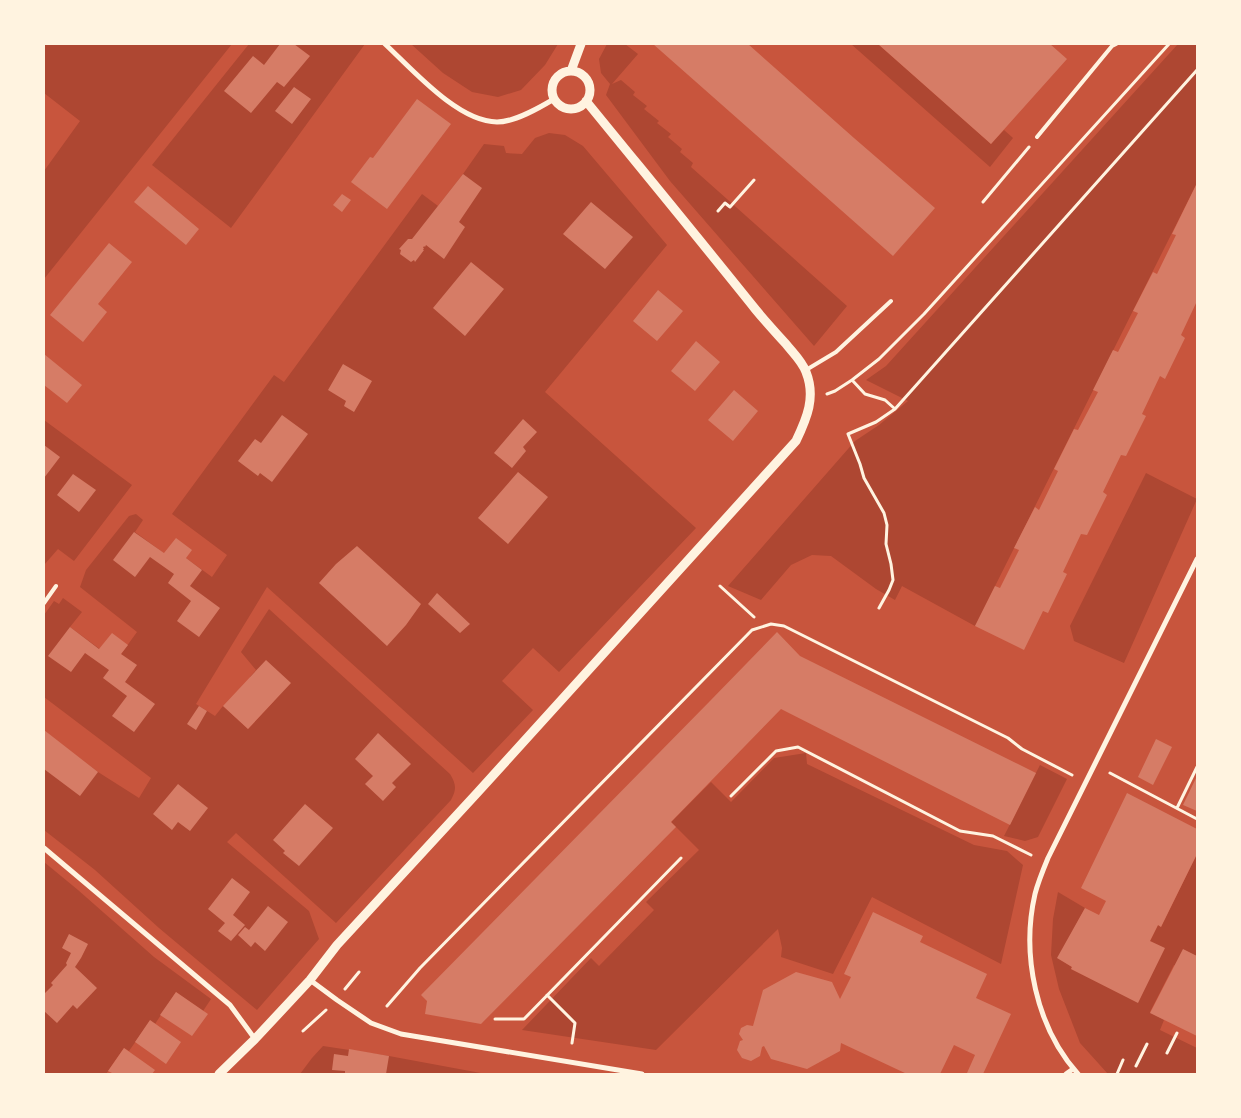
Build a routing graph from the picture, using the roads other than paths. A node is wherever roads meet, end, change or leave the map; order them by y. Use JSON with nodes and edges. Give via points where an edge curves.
{"nodes":[{"id":1,"x":385,"y":44,"type":"edge"},
{"id":2,"x":581,"y":44,"type":"edge"},
{"id":3,"x":1116,"y":44,"type":"edge"},
{"id":4,"x":571,"y":71,"type":"junction"},
{"id":5,"x":554,"y":99,"type":"junction"},
{"id":6,"x":586,"y":101,"type":"junction"},
{"id":7,"x":1037,"y":137,"type":"road end"},
{"id":8,"x":891,"y":301,"type":"dead end"},
{"id":9,"x":806,"y":371,"type":"junction"},
{"id":10,"x":1197,"y":558,"type":"edge"},
{"id":11,"x":56,"y":586,"type":"dead end"},
{"id":12,"x":44,"y":603,"type":"edge"},
{"id":13,"x":44,"y":848,"type":"edge"},
{"id":14,"x":310,"y":980,"type":"junction"},
{"id":15,"x":255,"y":1039,"type":"junction"},
{"id":16,"x":1073,"y":1069,"type":"junction"},
{"id":17,"x":219,"y":1074,"type":"edge"},
{"id":18,"x":642,"y":1074,"type":"edge"},
{"id":19,"x":1066,"y":1074,"type":"edge"},
{"id":20,"x":1078,"y":1074,"type":"edge"}],
"edges":[{"from":1,"to":5,"type":"street","via":[[455,107],[484,120],[498,122],[522,116]]},
{"from":2,"to":4,"type":"street"},
{"from":3,"to":7,"type":"lane"},
{"from":4,"to":5,"type":"street","via":[[554,80]]},
{"from":4,"to":6,"type":"street","via":[[578,72],[588,82],[590,88]]},
{"from":5,"to":6,"type":"street","via":[[566,108],[580,106]]},
{"from":6,"to":9,"type":"street"},
{"from":8,"to":9,"type":"lane","via":[[836,352]]},
{"from":9,"to":14,"type":"street","via":[[810,400],[807,419],[796,441],[337,945]]},
{"from":10,"to":16,"type":"street","via":[[1048,858],[1035,894],[1030,946],[1034,983],[1054,1041]]},
{"from":11,"to":12,"type":"lane"},
{"from":13,"to":15,"type":"street","via":[[230,1005]]},
{"from":14,"to":15,"type":"street"},
{"from":14,"to":18,"type":"street","via":[[371,1023],[401,1034]]},
{"from":15,"to":17,"type":"street"},
{"from":16,"to":19,"type":"street"},
{"from":16,"to":20,"type":"street"}]}
